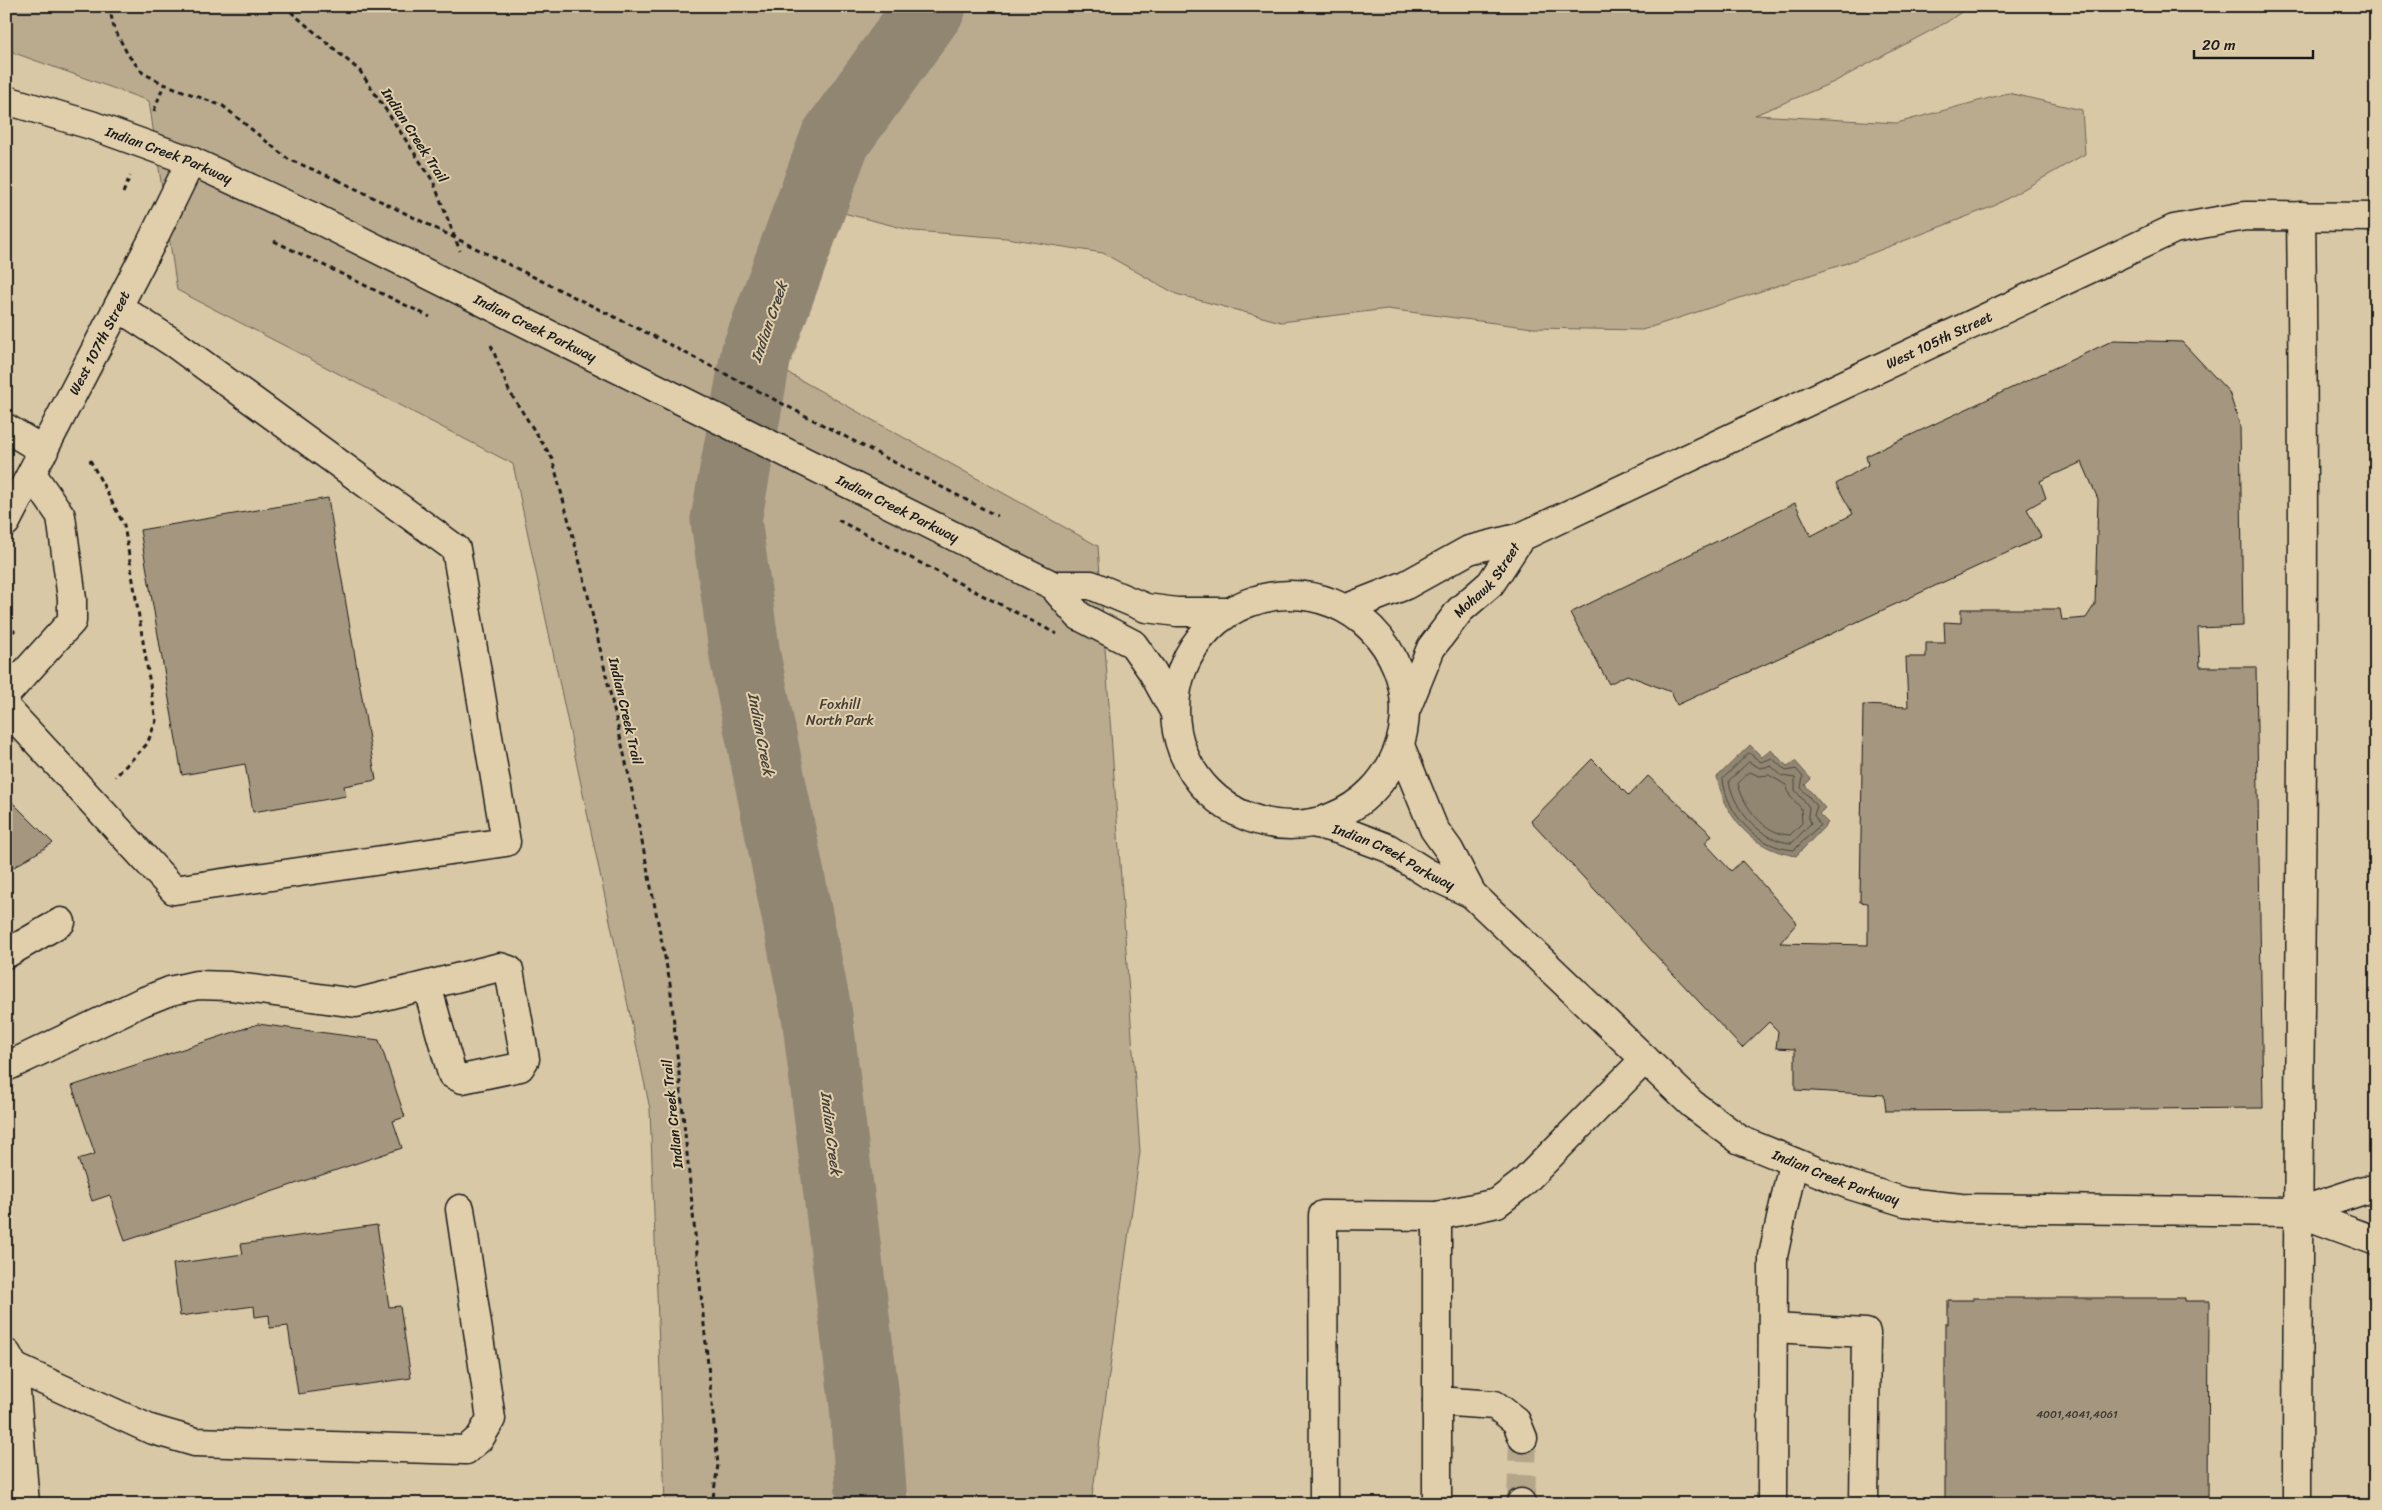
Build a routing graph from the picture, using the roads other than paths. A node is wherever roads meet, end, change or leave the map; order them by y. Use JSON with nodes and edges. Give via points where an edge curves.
{"nodes":[{"id":1,"x":6,"y":100,"type":"edge"},
{"id":2,"x":191,"y":161,"type":"junction"},
{"id":3,"x":2300,"y":216,"type":"junction"},
{"id":4,"x":2376,"y":217,"type":"edge"},
{"id":5,"x":118,"y":307,"type":"junction"},
{"id":6,"x":6,"y":428,"type":"edge"},
{"id":7,"x":38,"y":462,"type":"junction"},
{"id":8,"x":6,"y":522,"type":"edge"},
{"id":9,"x":1521,"y":537,"type":"junction"},
{"id":10,"x":1052,"y":585,"type":"junction"},
{"id":11,"x":1347,"y":608,"type":"junction"},
{"id":12,"x":1227,"y":612,"type":"junction"},
{"id":13,"x":6,"y":694,"type":"edge"},
{"id":14,"x":1407,"y":707,"type":"junction"},
{"id":15,"x":6,"y":708,"type":"edge"},
{"id":16,"x":1174,"y":711,"type":"junction"},
{"id":17,"x":1401,"y":748,"type":"junction"},
{"id":18,"x":1313,"y":823,"type":"junction"},
{"id":19,"x":1472,"y":894,"type":"junction"},
{"id":20,"x":60,"y":922,"type":"dead end"},
{"id":21,"x":6,"y":954,"type":"edge"},
{"id":22,"x":427,"y":986,"type":"junction"},
{"id":23,"x":1645,"y":1059,"type":"junction"},
{"id":24,"x":6,"y":1067,"type":"edge"},
{"id":25,"x":1794,"y":1163,"type":"junction"},
{"id":26,"x":2376,"y":1190,"type":"edge"},
{"id":27,"x":460,"y":1209,"type":"dead end"},
{"id":28,"x":2298,"y":1212,"type":"junction"},
{"id":29,"x":1437,"y":1216,"type":"junction"},
{"id":30,"x":2376,"y":1241,"type":"edge"},
{"id":31,"x":1773,"y":1328,"type":"junction"},
{"id":32,"x":9,"y":1366,"type":"edge"},
{"id":33,"x":1437,"y":1401,"type":"junction"},
{"id":34,"x":1523,"y":1438,"type":"tunnel mouth"},
{"id":35,"x":25,"y":1504,"type":"edge"},
{"id":36,"x":1324,"y":1504,"type":"edge"},
{"id":37,"x":1437,"y":1504,"type":"edge"},
{"id":38,"x":1772,"y":1504,"type":"edge"},
{"id":39,"x":1864,"y":1504,"type":"edge"},
{"id":40,"x":2298,"y":1504,"type":"edge"}],
"edges":[{"from":1,"to":2,"type":"street","name":"Indian Creek Parkway","via":[[92,125]]},
{"from":2,"to":5,"type":"street","name":"West 107th Street"},
{"from":2,"to":10,"type":"street","name":"Indian Creek Parkway","bridge":true,"via":[[315,218]]},
{"from":3,"to":4,"type":"street","name":"West 105th Street"},
{"from":3,"to":9,"type":"street","name":"West 105th Street","via":[[2245,216],[2174,230]]},
{"from":3,"to":28,"type":"street","via":[[2304,460]]},
{"from":5,"to":7,"type":"street","name":"West 107th Street"},
{"from":5,"to":15,"type":"street","via":[[175,344],[456,549],[506,842],[174,890]]},
{"from":6,"to":7,"type":"street"},
{"from":7,"to":8,"type":"street","name":"West 107th Street"},
{"from":7,"to":13,"type":"street","via":[[60,516],[72,621]]},
{"from":9,"to":11,"type":"street","name":"Mohawk Street","via":[[1469,550],[1406,585]]},
{"from":9,"to":14,"type":"street","name":"Mohawk Street","via":[[1491,584],[1460,610],[1430,648]]},
{"from":10,"to":12,"type":"street","name":"Indian Creek Parkway","via":[[1091,585],[1146,608]]},
{"from":10,"to":16,"type":"street","name":"Indian Creek Parkway","via":[[1079,616],[1133,644]]},
{"from":11,"to":12,"type":"street","via":[[1308,595],[1268,595]]},
{"from":11,"to":14,"type":"street","via":[[1378,634],[1399,668]]},
{"from":12,"to":16,"type":"street","via":[[1199,636],[1180,672]]},
{"from":14,"to":17,"type":"street"},
{"from":16,"to":18,"type":"street","via":[[1181,751],[1202,786],[1233,812],[1272,825]]},
{"from":17,"to":18,"type":"street","via":[[1381,782],[1350,809]]},
{"from":17,"to":19,"type":"street","name":"Indian Creek Parkway","via":[[1434,829]]},
{"from":18,"to":19,"type":"street","name":"Indian Creek Parkway","via":[[1388,848],[1427,874]]},
{"from":19,"to":23,"type":"street","name":"Indian Creek Parkway"},
{"from":20,"to":21,"type":"street"},
{"from":22,"to":22,"type":"street","via":[[500,967],[509,970],[525,1059],[520,1067],[462,1079],[452,1074]]},
{"from":22,"to":24,"type":"street","via":[[356,1003],[230,986],[198,985],[142,1002]]},
{"from":23,"to":25,"type":"street","name":"Indian Creek Parkway","via":[[1692,1104],[1740,1140]]},
{"from":23,"to":29,"type":"street","via":[[1524,1182],[1497,1203]]},
{"from":25,"to":28,"type":"street","name":"Indian Creek Parkway","via":[[1905,1202],[1970,1208]]},
{"from":25,"to":31,"type":"street","via":[[1773,1256]]},
{"from":26,"to":28,"type":"street","name":"Indian Creek Parkway","via":[[2364,1190]]},
{"from":27,"to":32,"type":"street","via":[[492,1419],[480,1438],[466,1450],[195,1442],[150,1428]]},
{"from":28,"to":30,"type":"street","name":"Indian Creek Parkway"},
{"from":28,"to":40,"type":"street"},
{"from":29,"to":33,"type":"street"},
{"from":29,"to":36,"type":"street","via":[[1323,1215]]},
{"from":31,"to":38,"type":"street"},
{"from":31,"to":39,"type":"street","via":[[1866,1333]]},
{"from":32,"to":35,"type":"street"},
{"from":33,"to":34,"type":"street","via":[[1495,1405],[1516,1421]]},
{"from":33,"to":37,"type":"street"}]}
